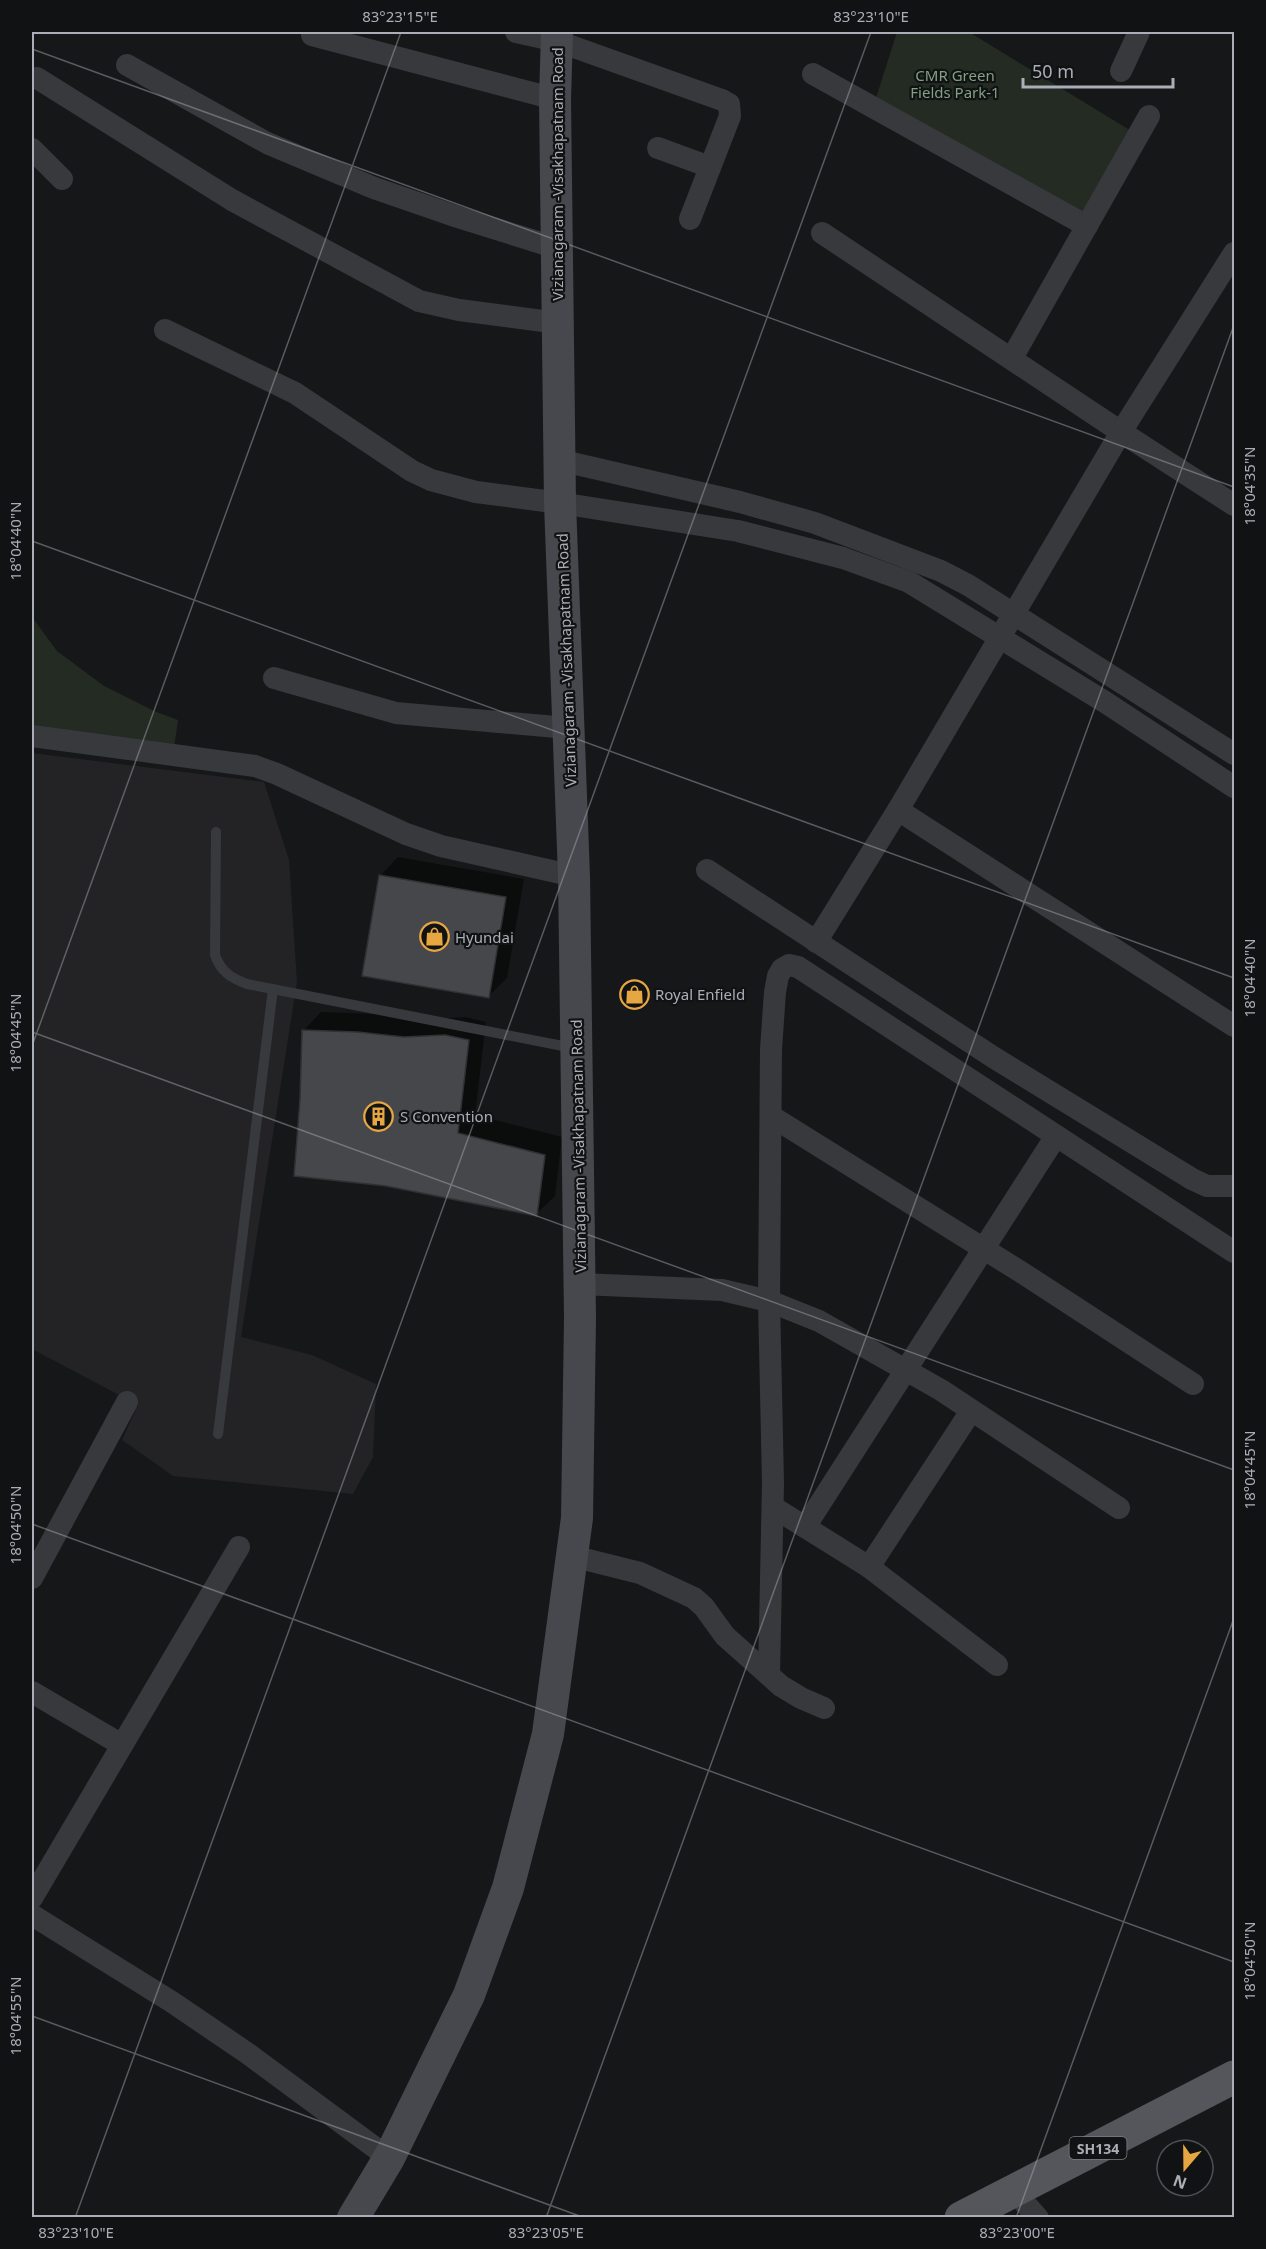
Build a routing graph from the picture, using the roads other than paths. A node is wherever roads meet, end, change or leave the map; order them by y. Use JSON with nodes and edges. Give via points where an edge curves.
{"nodes":[{"id":1,"x":516,"y":32,"type":"edge"},
{"id":2,"x":1139,"y":32,"type":"edge"},
{"id":3,"x":312,"y":35,"type":"dead end"},
{"id":4,"x":557,"y":36,"type":"edge"},
{"id":5,"x":127,"y":65,"type":"dead end"},
{"id":6,"x":1121,"y":71,"type":"dead end"},
{"id":7,"x":813,"y":74,"type":"dead end"},
{"id":8,"x":37,"y":78,"type":"dead end"},
{"id":9,"x":555,"y":99,"type":"junction"},
{"id":10,"x":1149,"y":116,"type":"dead end"},
{"id":11,"x":32,"y":148,"type":"edge"},
{"id":12,"x":658,"y":148,"type":"dead end"},
{"id":13,"x":710,"y":167,"type":"junction"},
{"id":14,"x":62,"y":179,"type":"dead end"},
{"id":15,"x":690,"y":219,"type":"dead end"},
{"id":16,"x":1087,"y":226,"type":"junction"},
{"id":17,"x":822,"y":233,"type":"dead end"},
{"id":18,"x":557,"y":248,"type":"junction"},
{"id":19,"x":1234,"y":253,"type":"edge"},
{"id":20,"x":558,"y":323,"type":"junction"},
{"id":21,"x":165,"y":330,"type":"dead end"},
{"id":22,"x":1012,"y":358,"type":"junction"},
{"id":23,"x":1121,"y":432,"type":"junction"},
{"id":24,"x":559,"y":460,"type":"junction"},
{"id":25,"x":560,"y":503,"type":"junction"},
{"id":26,"x":1234,"y":504,"type":"edge"},
{"id":27,"x":1014,"y":615,"type":"junction"},
{"id":28,"x":1001,"y":638,"type":"junction"},
{"id":29,"x":274,"y":678,"type":"dead end"},
{"id":30,"x":568,"y":728,"type":"junction"},
{"id":31,"x":32,"y":736,"type":"edge"},
{"id":32,"x":1234,"y":754,"type":"edge"},
{"id":33,"x":1234,"y":787,"type":"edge"},
{"id":34,"x":898,"y":810,"type":"junction"},
{"id":35,"x":216,"y":832,"type":"dead end"},
{"id":36,"x":707,"y":870,"type":"dead end"},
{"id":37,"x":574,"y":876,"type":"junction"},
{"id":38,"x":816,"y":942,"type":"junction"},
{"id":39,"x":273,"y":989,"type":"junction"},
{"id":40,"x":1234,"y":1026,"type":"edge"},
{"id":41,"x":576,"y":1048,"type":"junction"},
{"id":42,"x":771,"y":1116,"type":"junction"},
{"id":43,"x":1056,"y":1136,"type":"junction"},
{"id":44,"x":1234,"y":1186,"type":"edge"},
{"id":45,"x":984,"y":1250,"type":"junction"},
{"id":46,"x":1234,"y":1252,"type":"edge"},
{"id":47,"x":579,"y":1284,"type":"junction"},
{"id":48,"x":769,"y":1301,"type":"junction"},
{"id":49,"x":905,"y":1370,"type":"junction"},
{"id":50,"x":1193,"y":1384,"type":"dead end"},
{"id":51,"x":127,"y":1401,"type":"dead end"},
{"id":52,"x":971,"y":1411,"type":"junction"},
{"id":53,"x":218,"y":1434,"type":"dead end"},
{"id":54,"x":772,"y":1507,"type":"junction"},
{"id":55,"x":1119,"y":1508,"type":"dead end"},
{"id":56,"x":805,"y":1527,"type":"junction"},
{"id":57,"x":239,"y":1547,"type":"dead end"},
{"id":58,"x":572,"y":1556,"type":"junction"},
{"id":59,"x":869,"y":1567,"type":"junction"},
{"id":60,"x":32,"y":1578,"type":"edge"},
{"id":61,"x":997,"y":1665,"type":"dead end"},
{"id":62,"x":769,"y":1675,"type":"junction"},
{"id":63,"x":32,"y":1692,"type":"edge"},
{"id":64,"x":824,"y":1708,"type":"dead end"},
{"id":65,"x":122,"y":1745,"type":"junction"},
{"id":66,"x":32,"y":1898,"type":"edge"},
{"id":67,"x":32,"y":1915,"type":"edge"},
{"id":68,"x":1234,"y":2077,"type":"edge"},
{"id":69,"x":389,"y":2157,"type":"junction"},
{"id":70,"x":1014,"y":2191,"type":"junction"},
{"id":71,"x":353,"y":2217,"type":"edge"},
{"id":72,"x":961,"y":2217,"type":"edge"},
{"id":73,"x":1038,"y":2217,"type":"edge"}],
"edges":[{"from":1,"to":4,"type":"street"},
{"from":2,"to":6,"type":"street"},
{"from":3,"to":9,"type":"street"},
{"from":4,"to":9,"type":"main road","name":"Vizianagaram -Visakhapatnam Road"},
{"from":4,"to":13,"type":"street","via":[[729,104],[730,116]]},
{"from":5,"to":18,"type":"street","via":[[267,143],[385,192]]},
{"from":7,"to":16,"type":"street"},
{"from":8,"to":20,"type":"street","via":[[232,200],[409,296],[459,310]]},
{"from":9,"to":18,"type":"main road","name":"Vizianagaram -Visakhapatnam Road"},
{"from":10,"to":16,"type":"street"},
{"from":11,"to":14,"type":"street"},
{"from":12,"to":13,"type":"street"},
{"from":13,"to":15,"type":"street"},
{"from":16,"to":22,"type":"street"},
{"from":17,"to":22,"type":"street"},
{"from":18,"to":20,"type":"main road","name":"Vizianagaram -Visakhapatnam Road"},
{"from":19,"to":23,"type":"street"},
{"from":20,"to":24,"type":"main road","name":"Vizianagaram -Visakhapatnam Road"},
{"from":21,"to":25,"type":"street","via":[[295,393],[431,480],[476,492]]},
{"from":22,"to":23,"type":"street"},
{"from":23,"to":26,"type":"street"},
{"from":23,"to":27,"type":"street"},
{"from":24,"to":25,"type":"main road","name":"Vizianagaram -Visakhapatnam Road"},
{"from":24,"to":27,"type":"street","via":[[815,523],[941,571]]},
{"from":25,"to":28,"type":"street","via":[[738,531],[843,558],[909,582]]},
{"from":25,"to":30,"type":"main road","name":"Vizianagaram -Visakhapatnam Road"},
{"from":27,"to":28,"type":"street"},
{"from":27,"to":32,"type":"street"},
{"from":28,"to":33,"type":"street"},
{"from":28,"to":34,"type":"street"},
{"from":29,"to":30,"type":"street","via":[[396,713]]},
{"from":30,"to":37,"type":"main road","name":"Vizianagaram -Visakhapatnam Road"},
{"from":31,"to":37,"type":"street","via":[[255,766],[423,840]]},
{"from":34,"to":38,"type":"street"},
{"from":34,"to":40,"type":"street"},
{"from":35,"to":39,"type":"lane","via":[[215,955],[219,965],[234,979]]},
{"from":36,"to":38,"type":"street"},
{"from":37,"to":41,"type":"main road","name":"Vizianagaram -Visakhapatnam Road"},
{"from":38,"to":44,"type":"street","via":[[1192,1179],[1207,1186]]},
{"from":39,"to":41,"type":"lane"},
{"from":39,"to":53,"type":"lane"},
{"from":41,"to":47,"type":"main road","name":"Vizianagaram -Visakhapatnam Road"},
{"from":42,"to":43,"type":"street","via":[[775,992],[778,976],[789,965],[798,967]]},
{"from":42,"to":45,"type":"street"},
{"from":42,"to":48,"type":"street"},
{"from":43,"to":45,"type":"street"},
{"from":43,"to":46,"type":"street"},
{"from":45,"to":49,"type":"street"},
{"from":45,"to":50,"type":"street"},
{"from":47,"to":48,"type":"street","via":[[722,1290]]},
{"from":47,"to":58,"type":"main road","name":"Vizianagaram -Visakhapatnam Road","via":[[577,1518]]},
{"from":48,"to":49,"type":"street","via":[[819,1321]]},
{"from":48,"to":54,"type":"street"},
{"from":49,"to":52,"type":"street"},
{"from":49,"to":56,"type":"street"},
{"from":51,"to":60,"type":"street"},
{"from":52,"to":55,"type":"street"},
{"from":52,"to":59,"type":"street"},
{"from":54,"to":56,"type":"street"},
{"from":54,"to":62,"type":"street"},
{"from":56,"to":59,"type":"street"},
{"from":57,"to":65,"type":"street"},
{"from":58,"to":62,"type":"street","via":[[640,1573],[694,1598],[725,1636]]},
{"from":58,"to":69,"type":"main road","name":"Vizianagaram -Visakhapatnam Road","via":[[548,1734],[508,1888],[468,1995]]},
{"from":59,"to":61,"type":"street"},
{"from":62,"to":64,"type":"street","via":[[801,1698]]},
{"from":63,"to":65,"type":"street"},
{"from":65,"to":66,"type":"street"},
{"from":67,"to":69,"type":"street","via":[[200,2021]]},
{"from":68,"to":70,"type":"main road","number":"SH134"},
{"from":69,"to":71,"type":"main road","name":"Vizianagaram -Visakhapatnam Road"},
{"from":70,"to":72,"type":"main road","number":"SH134"},
{"from":70,"to":73,"type":"street"}]}
